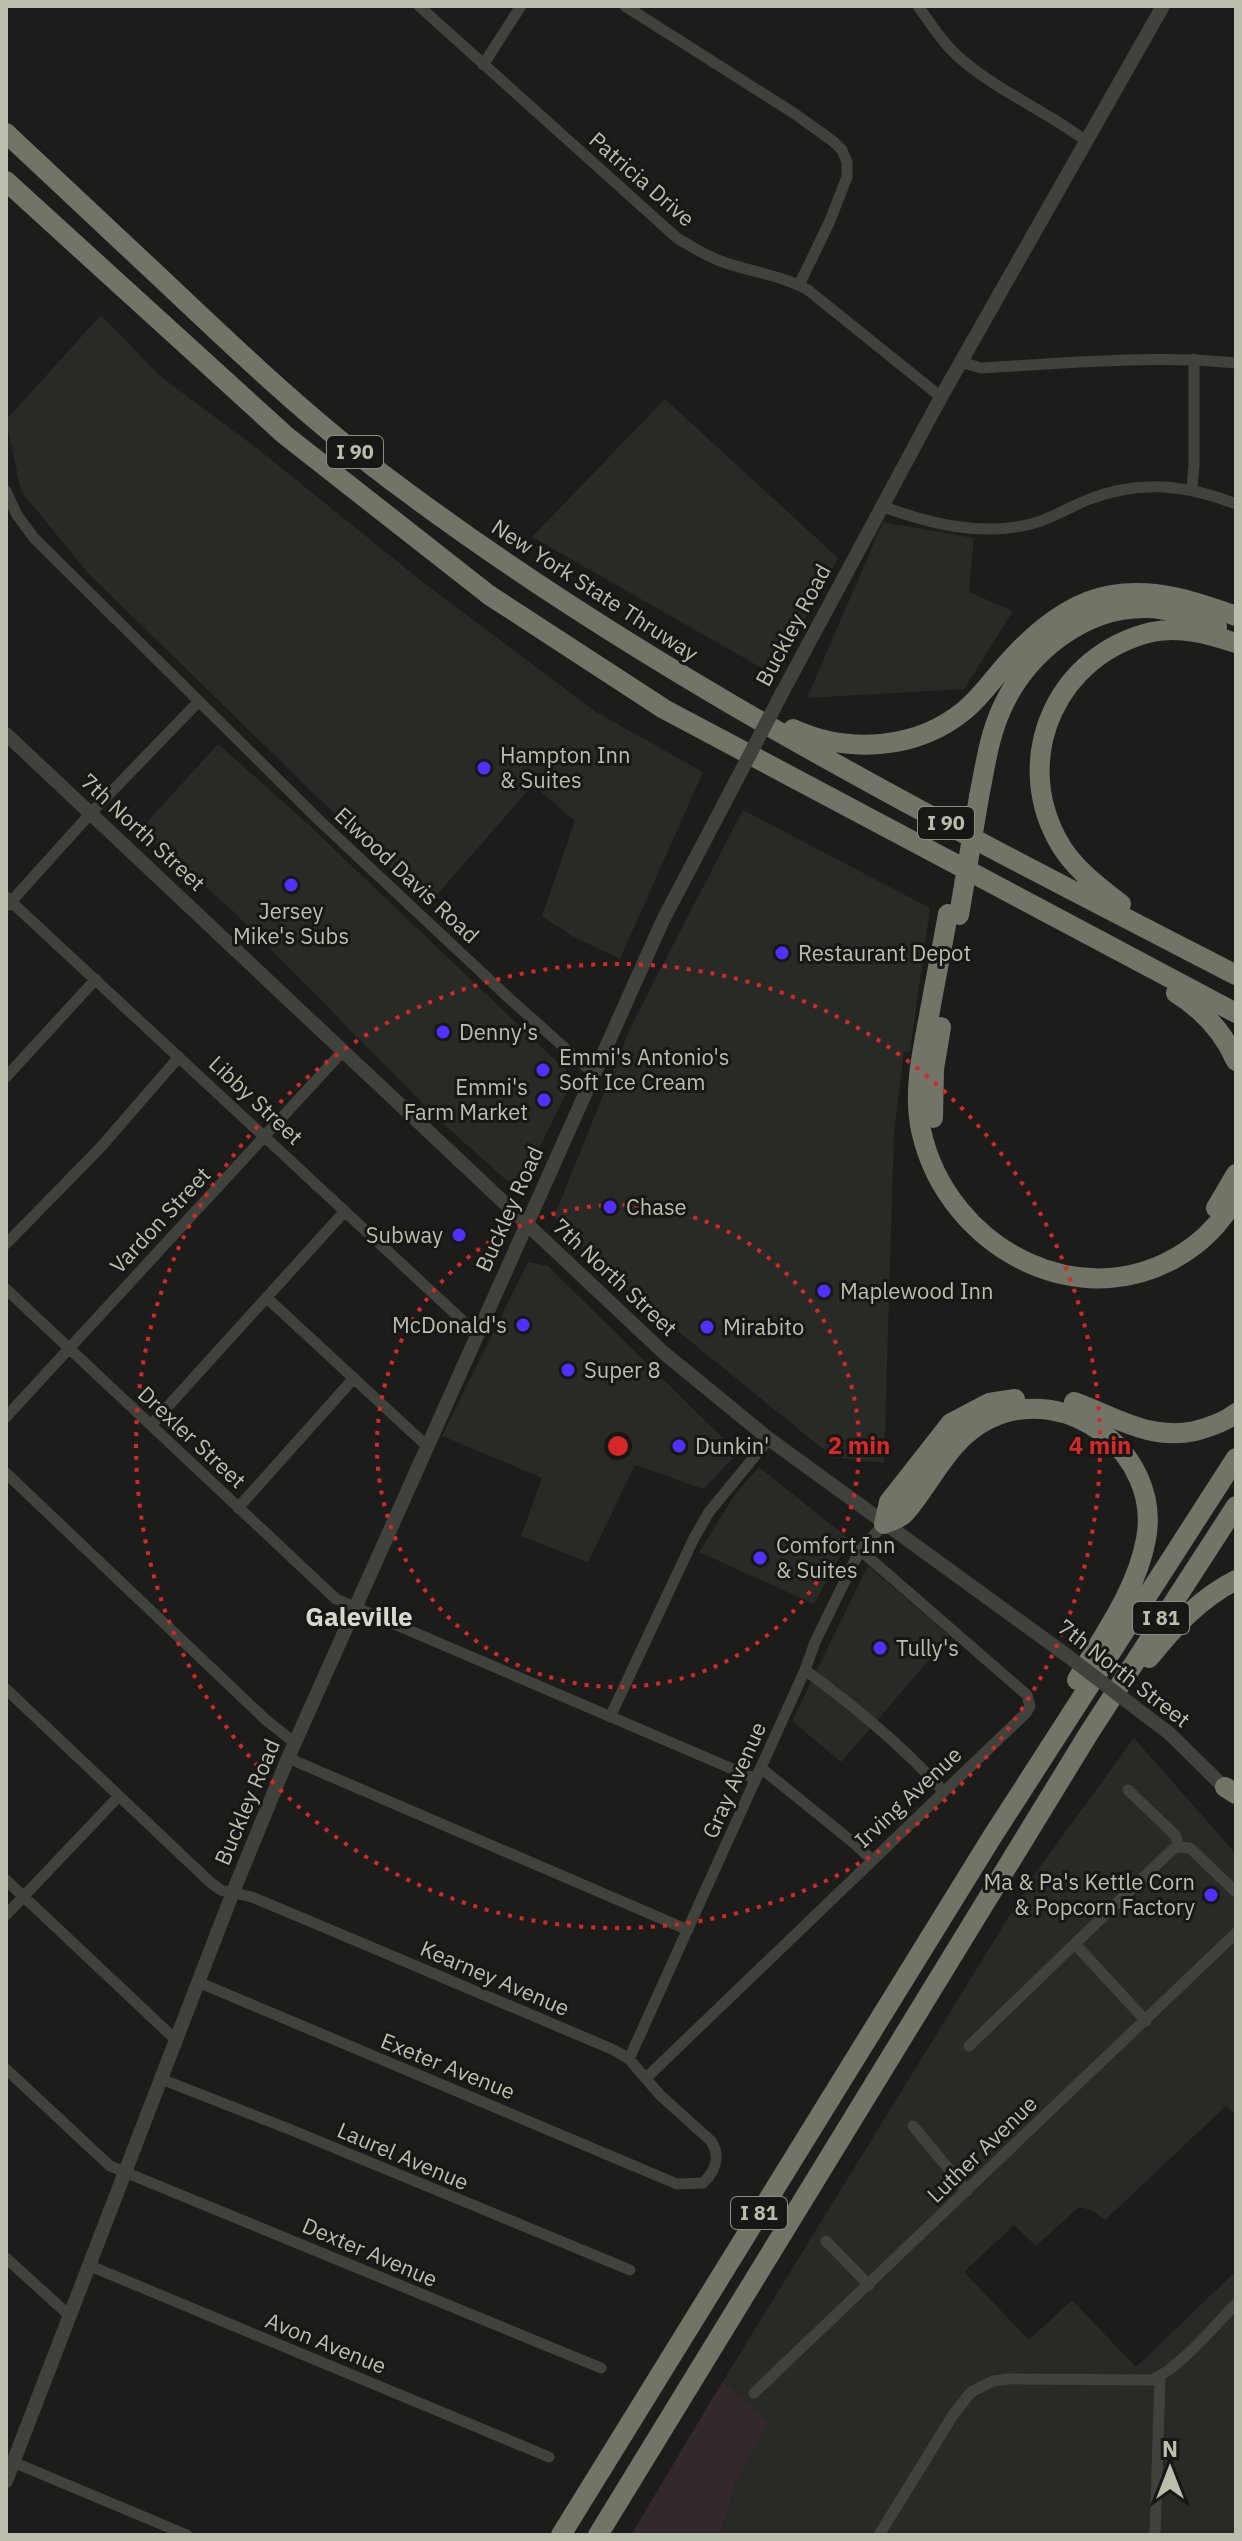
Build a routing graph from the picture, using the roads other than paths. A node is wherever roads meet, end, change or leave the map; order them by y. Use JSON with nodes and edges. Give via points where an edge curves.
{"nodes":[{"id":1,"x":419,"y":6,"type":"edge"},
{"id":2,"x":521,"y":6,"type":"edge"},
{"id":3,"x":625,"y":6,"type":"edge"},
{"id":4,"x":918,"y":6,"type":"edge"},
{"id":5,"x":1163,"y":6,"type":"edge"},
{"id":6,"x":483,"y":65,"type":"junction"},
{"id":7,"x":6,"y":133,"type":"edge"},
{"id":8,"x":1086,"y":141,"type":"junction"},
{"id":9,"x":6,"y":181,"type":"edge"},
{"id":10,"x":799,"y":285,"type":"junction"},
{"id":11,"x":1194,"y":359,"type":"junction"},
{"id":12,"x":961,"y":362,"type":"junction"},
{"id":13,"x":1236,"y":363,"type":"edge"},
{"id":14,"x":941,"y":397,"type":"junction"},
{"id":15,"x":1192,"y":489,"type":"junction"},
{"id":16,"x":6,"y":491,"type":"edge"},
{"id":17,"x":1236,"y":504,"type":"edge"},
{"id":18,"x":881,"y":506,"type":"junction"},
{"id":19,"x":1236,"y":616,"type":"edge"},
{"id":20,"x":1236,"y":634,"type":"edge"},
{"id":21,"x":1236,"y":643,"type":"edge"},
{"id":22,"x":1026,"y":644,"type":"junction"},
{"id":23,"x":705,"y":690,"type":"junction"},
{"id":24,"x":199,"y":701,"type":"junction"},
{"id":25,"x":6,"y":734,"type":"edge"},
{"id":26,"x":973,"y":797,"type":"junction"},
{"id":27,"x":91,"y":813,"type":"junction"},
{"id":28,"x":8,"y":902,"type":"edge"},
{"id":29,"x":954,"y":914,"type":"junction"},
{"id":30,"x":1111,"y":946,"type":"junction"},
{"id":31,"x":1190,"y":952,"type":"junction"},
{"id":32,"x":1236,"y":975,"type":"edge"},
{"id":33,"x":96,"y":979,"type":"junction"},
{"id":34,"x":1236,"y":1013,"type":"edge"},
{"id":35,"x":344,"y":1050,"type":"junction"},
{"id":36,"x":179,"y":1057,"type":"junction"},
{"id":37,"x":1236,"y":1061,"type":"edge"},
{"id":38,"x":594,"y":1074,"type":"junction"},
{"id":39,"x":6,"y":1077,"type":"edge"},
{"id":40,"x":264,"y":1136,"type":"junction"},
{"id":41,"x":1236,"y":1174,"type":"edge"},
{"id":42,"x":1236,"y":1200,"type":"edge"},
{"id":43,"x":345,"y":1211,"type":"junction"},
{"id":44,"x":527,"y":1224,"type":"junction"},
{"id":45,"x":6,"y":1244,"type":"edge"},
{"id":46,"x":6,"y":1289,"type":"edge"},
{"id":47,"x":267,"y":1298,"type":"junction"},
{"id":48,"x":477,"y":1334,"type":"junction"},
{"id":49,"x":69,"y":1349,"type":"junction"},
{"id":50,"x":354,"y":1378,"type":"junction"},
{"id":51,"x":1236,"y":1413,"type":"edge"},
{"id":52,"x":6,"y":1417,"type":"edge"},
{"id":53,"x":151,"y":1425,"type":"junction"},
{"id":54,"x":769,"y":1439,"type":"junction"},
{"id":55,"x":427,"y":1446,"type":"junction"},
{"id":56,"x":1236,"y":1458,"type":"edge"},
{"id":57,"x":6,"y":1473,"type":"edge"},
{"id":58,"x":1236,"y":1506,"type":"edge"},
{"id":59,"x":238,"y":1508,"type":"junction"},
{"id":60,"x":884,"y":1524,"type":"junction"},
{"id":61,"x":860,"y":1550,"type":"junction"},
{"id":62,"x":1236,"y":1580,"type":"edge"},
{"id":63,"x":355,"y":1608,"type":"junction"},
{"id":64,"x":805,"y":1670,"type":"junction"},
{"id":65,"x":6,"y":1689,"type":"edge"},
{"id":66,"x":610,"y":1717,"type":"junction"},
{"id":67,"x":1089,"y":1733,"type":"junction"},
{"id":68,"x":295,"y":1743,"type":"junction"},
{"id":69,"x":288,"y":1758,"type":"junction"},
{"id":70,"x":758,"y":1774,"type":"junction"},
{"id":71,"x":1128,"y":1790,"type":"dead end"},
{"id":72,"x":943,"y":1791,"type":"junction"},
{"id":73,"x":1232,"y":1794,"type":"edge"},
{"id":74,"x":119,"y":1796,"type":"junction"},
{"id":75,"x":1179,"y":1847,"type":"junction"},
{"id":76,"x":871,"y":1859,"type":"junction"},
{"id":77,"x":6,"y":1880,"type":"edge"},
{"id":78,"x":233,"y":1892,"type":"junction"},
{"id":79,"x":958,"y":1892,"type":"junction"},
{"id":80,"x":1236,"y":1892,"type":"edge"},
{"id":81,"x":24,"y":1897,"type":"junction"},
{"id":82,"x":6,"y":1915,"type":"edge"},
{"id":83,"x":688,"y":1930,"type":"junction"},
{"id":84,"x":1236,"y":1933,"type":"edge"},
{"id":85,"x":1076,"y":1945,"type":"junction"},
{"id":86,"x":198,"y":1982,"type":"junction"},
{"id":87,"x":1146,"y":2021,"type":"junction"},
{"id":88,"x":176,"y":2040,"type":"junction"},
{"id":89,"x":969,"y":2046,"type":"dead end"},
{"id":90,"x":629,"y":2059,"type":"junction"},
{"id":91,"x":6,"y":2069,"type":"edge"},
{"id":92,"x":646,"y":2078,"type":"junction"},
{"id":93,"x":161,"y":2079,"type":"junction"},
{"id":94,"x":913,"y":2126,"type":"dead end"},
{"id":95,"x":713,"y":2144,"type":"joint"},
{"id":96,"x":124,"y":2172,"type":"junction"},
{"id":97,"x":967,"y":2191,"type":"junction"},
{"id":98,"x":826,"y":2241,"type":"dead end"},
{"id":99,"x":6,"y":2258,"type":"edge"},
{"id":100,"x":88,"y":2265,"type":"junction"},
{"id":101,"x":630,"y":2270,"type":"dead end"},
{"id":102,"x":869,"y":2285,"type":"junction"},
{"id":103,"x":1236,"y":2304,"type":"edge"},
{"id":104,"x":70,"y":2316,"type":"junction"},
{"id":105,"x":601,"y":2368,"type":"dead end"},
{"id":106,"x":1160,"y":2377,"type":"junction"},
{"id":107,"x":754,"y":2393,"type":"dead end"},
{"id":108,"x":549,"y":2457,"type":"dead end"},
{"id":109,"x":13,"y":2462,"type":"junction"},
{"id":110,"x":6,"y":2481,"type":"edge"},
{"id":111,"x":187,"y":2535,"type":"edge"},
{"id":112,"x":561,"y":2535,"type":"edge"},
{"id":113,"x":598,"y":2535,"type":"edge"},
{"id":114,"x":879,"y":2535,"type":"edge"},
{"id":115,"x":1155,"y":2535,"type":"edge"}],
"edges":[{"from":1,"to":6,"type":"street","name":"Patricia Drive"},
{"from":2,"to":6,"type":"street"},
{"from":3,"to":10,"type":"street","via":[[795,114],[842,150],[847,177]]},
{"from":4,"to":8,"type":"street","via":[[961,59]]},
{"from":5,"to":8,"type":"street","name":"Buckley Road"},
{"from":6,"to":10,"type":"street","name":"Patricia Drive","via":[[677,238],[714,258]]},
{"from":7,"to":23,"type":"highway","name":"New York State Thruway","number":"I 90","via":[[228,342],[403,490],[562,602]]},
{"from":8,"to":12,"type":"street","name":"Buckley Road"},
{"from":9,"to":30,"type":"highway","number":"I 90","via":[[285,435],[489,595],[664,709]]},
{"from":10,"to":14,"type":"street","name":"Patricia Drive"},
{"from":11,"to":12,"type":"street","via":[[981,368]]},
{"from":11,"to":13,"type":"street"},
{"from":11,"to":15,"type":"street"},
{"from":12,"to":14,"type":"street","name":"Buckley Road"},
{"from":14,"to":18,"type":"street","name":"Buckley Road"},
{"from":15,"to":17,"type":"street"},
{"from":15,"to":18,"type":"street","via":[[1149,487],[1111,493],[1031,524],[982,529],[941,525]]},
{"from":16,"to":24,"type":"street","name":"Elwood Davis Road","via":[[34,538]]},
{"from":18,"to":38,"type":"street","name":"Buckley Road","bridge":true,"via":[[663,920]]},
{"from":19,"to":22,"type":"highway","via":[[1164,594],[1110,596],[1063,614]]},
{"from":20,"to":26,"type":"highway","via":[[1149,608],[1097,616],[1069,630],[1031,663],[1003,706]]},
{"from":21,"to":31,"type":"highway","via":[[1172,630],[1121,643],[1090,663],[1064,691],[1052,710],[1038,767],[1040,796],[1071,860],[1101,889]]},
{"from":22,"to":23,"type":"highway","via":[[965,710],[940,726],[884,745],[846,745],[807,736]]},
{"from":22,"to":26,"type":"highway","via":[[986,715],[974,754]]},
{"from":23,"to":31,"type":"highway","name":"New York State Thruway","number":"I 90"},
{"from":24,"to":27,"type":"street"},
{"from":24,"to":38,"type":"street","name":"Elwood Davis Road","via":[[344,844]]},
{"from":25,"to":27,"type":"street","name":"7th North Street"},
{"from":26,"to":29,"type":"highway","bridge":true},
{"from":27,"to":28,"type":"street"},
{"from":27,"to":35,"type":"street","name":"7th North Street"},
{"from":28,"to":33,"type":"street","name":"Libby Street"},
{"from":29,"to":41,"type":"highway","via":[[932,1104],[938,1147],[949,1174],[979,1217],[1039,1257],[1087,1267],[1114,1266],[1142,1260],[1190,1234],[1212,1214]]},
{"from":29,"to":42,"type":"highway","via":[[921,1060],[918,1106],[938,1180],[969,1221],[1032,1266],[1086,1278],[1118,1277],[1193,1247]]},
{"from":30,"to":34,"type":"highway","number":"I 90"},
{"from":30,"to":37,"type":"highway","via":[[1195,1005],[1216,1026]]},
{"from":31,"to":32,"type":"highway","name":"New York State Thruway","number":"I 90"},
{"from":33,"to":36,"type":"street","name":"Libby Street"},
{"from":33,"to":39,"type":"street"},
{"from":35,"to":40,"type":"street","name":"Vardon Street"},
{"from":35,"to":44,"type":"street","name":"7th North Street"},
{"from":36,"to":40,"type":"street","name":"Libby Street"},
{"from":36,"to":45,"type":"street"},
{"from":38,"to":44,"type":"street","name":"Buckley Road"},
{"from":40,"to":43,"type":"street","name":"Libby Street"},
{"from":40,"to":49,"type":"street","name":"Vardon Street"},
{"from":43,"to":47,"type":"street"},
{"from":43,"to":48,"type":"street","name":"Libby Street"},
{"from":44,"to":48,"type":"street","name":"Buckley Road"},
{"from":44,"to":54,"type":"street","name":"7th North Street","via":[[664,1353]]},
{"from":46,"to":49,"type":"street","name":"Drexler Street"},
{"from":47,"to":50,"type":"street"},
{"from":47,"to":53,"type":"street"},
{"from":48,"to":55,"type":"street","name":"Buckley Road"},
{"from":49,"to":52,"type":"street","name":"Vardon Street"},
{"from":49,"to":53,"type":"street","name":"Drexler Street"},
{"from":50,"to":55,"type":"street"},
{"from":50,"to":59,"type":"street"},
{"from":51,"to":60,"type":"highway","via":[[1207,1428],[1168,1434],[1128,1426],[1065,1400],[1036,1396],[989,1403],[945,1429],[889,1502]]},
{"from":53,"to":59,"type":"street","name":"Drexler Street"},
{"from":54,"to":60,"type":"street","name":"7th North Street"},
{"from":54,"to":66,"type":"street","via":[[694,1538]]},
{"from":55,"to":63,"type":"street","name":"Buckley Road"},
{"from":56,"to":79,"type":"highway","number":"I 81"},
{"from":57,"to":68,"type":"street"},
{"from":58,"to":67,"type":"highway","number":"I 81"},
{"from":59,"to":63,"type":"street","name":"Drexler Street","via":[[336,1599]]},
{"from":60,"to":61,"type":"street","name":"Gray Avenue"},
{"from":60,"to":73,"type":"street","name":"7th North Street","bridge":true,"via":[[1169,1733]]},
{"from":60,"to":79,"type":"highway","via":[[904,1515],[952,1447],[970,1431],[1006,1412],[1034,1409],[1086,1420],[1104,1432],[1128,1457],[1146,1502],[1147,1538],[1132,1582]]},
{"from":61,"to":64,"type":"street","name":"Gray Avenue"},
{"from":61,"to":72,"type":"street","name":"Irving Avenue","via":[[1029,1698],[1026,1713]]},
{"from":62,"to":67,"type":"highway","via":[[1188,1612]]},
{"from":63,"to":66,"type":"street","name":"Drexler Street"},
{"from":63,"to":68,"type":"street","name":"Buckley Road"},
{"from":64,"to":70,"type":"street","name":"Gray Avenue"},
{"from":64,"to":72,"type":"street"},
{"from":65,"to":74,"type":"street","name":"Kearney Avenue"},
{"from":66,"to":70,"type":"street","name":"Drexler Street"},
{"from":67,"to":113,"type":"highway","number":"I 81"},
{"from":68,"to":69,"type":"street","name":"Buckley Road"},
{"from":69,"to":78,"type":"street","name":"Buckley Road"},
{"from":69,"to":83,"type":"street"},
{"from":70,"to":76,"type":"street","name":"Drexler Street"},
{"from":70,"to":83,"type":"street","name":"Gray Avenue"},
{"from":71,"to":75,"type":"street","via":[[1175,1835]]},
{"from":72,"to":76,"type":"street","name":"Irving Avenue"},
{"from":74,"to":78,"type":"street","name":"Kearney Avenue","via":[[211,1883]]},
{"from":74,"to":81,"type":"street"},
{"from":75,"to":80,"type":"street","via":[[1190,1848]]},
{"from":75,"to":85,"type":"street"},
{"from":76,"to":92,"type":"street","name":"Irving Avenue"},
{"from":77,"to":81,"type":"street"},
{"from":78,"to":86,"type":"street","name":"Buckley Road"},
{"from":78,"to":90,"type":"street","name":"Kearney Avenue"},
{"from":79,"to":112,"type":"highway","number":"I 81"},
{"from":81,"to":82,"type":"street"},
{"from":81,"to":88,"type":"street"},
{"from":83,"to":90,"type":"street","name":"Gray Avenue"},
{"from":84,"to":87,"type":"street","name":"Luther Avenue"},
{"from":85,"to":87,"type":"street"},
{"from":85,"to":89,"type":"street"},
{"from":86,"to":88,"type":"street","name":"Buckley Road"},
{"from":86,"to":95,"type":"street","name":"Exeter Avenue","via":[[684,2186],[703,2183],[712,2173],[717,2163]]},
{"from":87,"to":97,"type":"street","name":"Luther Avenue"},
{"from":88,"to":93,"type":"street","name":"Buckley Road"},
{"from":90,"to":92,"type":"street","name":"Kearney Avenue"},
{"from":91,"to":96,"type":"street","name":"Dexter Avenue","via":[[110,2166]]},
{"from":92,"to":95,"type":"street","name":"Kearney Avenue"},
{"from":93,"to":96,"type":"street","name":"Buckley Road"},
{"from":93,"to":101,"type":"street","name":"Laurel Avenue"},
{"from":94,"to":97,"type":"street"},
{"from":96,"to":100,"type":"street","name":"Buckley Road"},
{"from":96,"to":105,"type":"street","name":"Dexter Avenue"},
{"from":97,"to":102,"type":"street","name":"Luther Avenue"},
{"from":98,"to":102,"type":"street"},
{"from":99,"to":104,"type":"street"},
{"from":100,"to":104,"type":"street","name":"Buckley Road"},
{"from":100,"to":108,"type":"street","name":"Avon Avenue"},
{"from":102,"to":107,"type":"street","name":"Luther Avenue"},
{"from":103,"to":106,"type":"street"},
{"from":104,"to":109,"type":"street","name":"Buckley Road"},
{"from":106,"to":114,"type":"street","via":[[1009,2379],[971,2392]]},
{"from":106,"to":115,"type":"street"},
{"from":109,"to":110,"type":"street","name":"Buckley Road"},
{"from":109,"to":111,"type":"street"}]}
